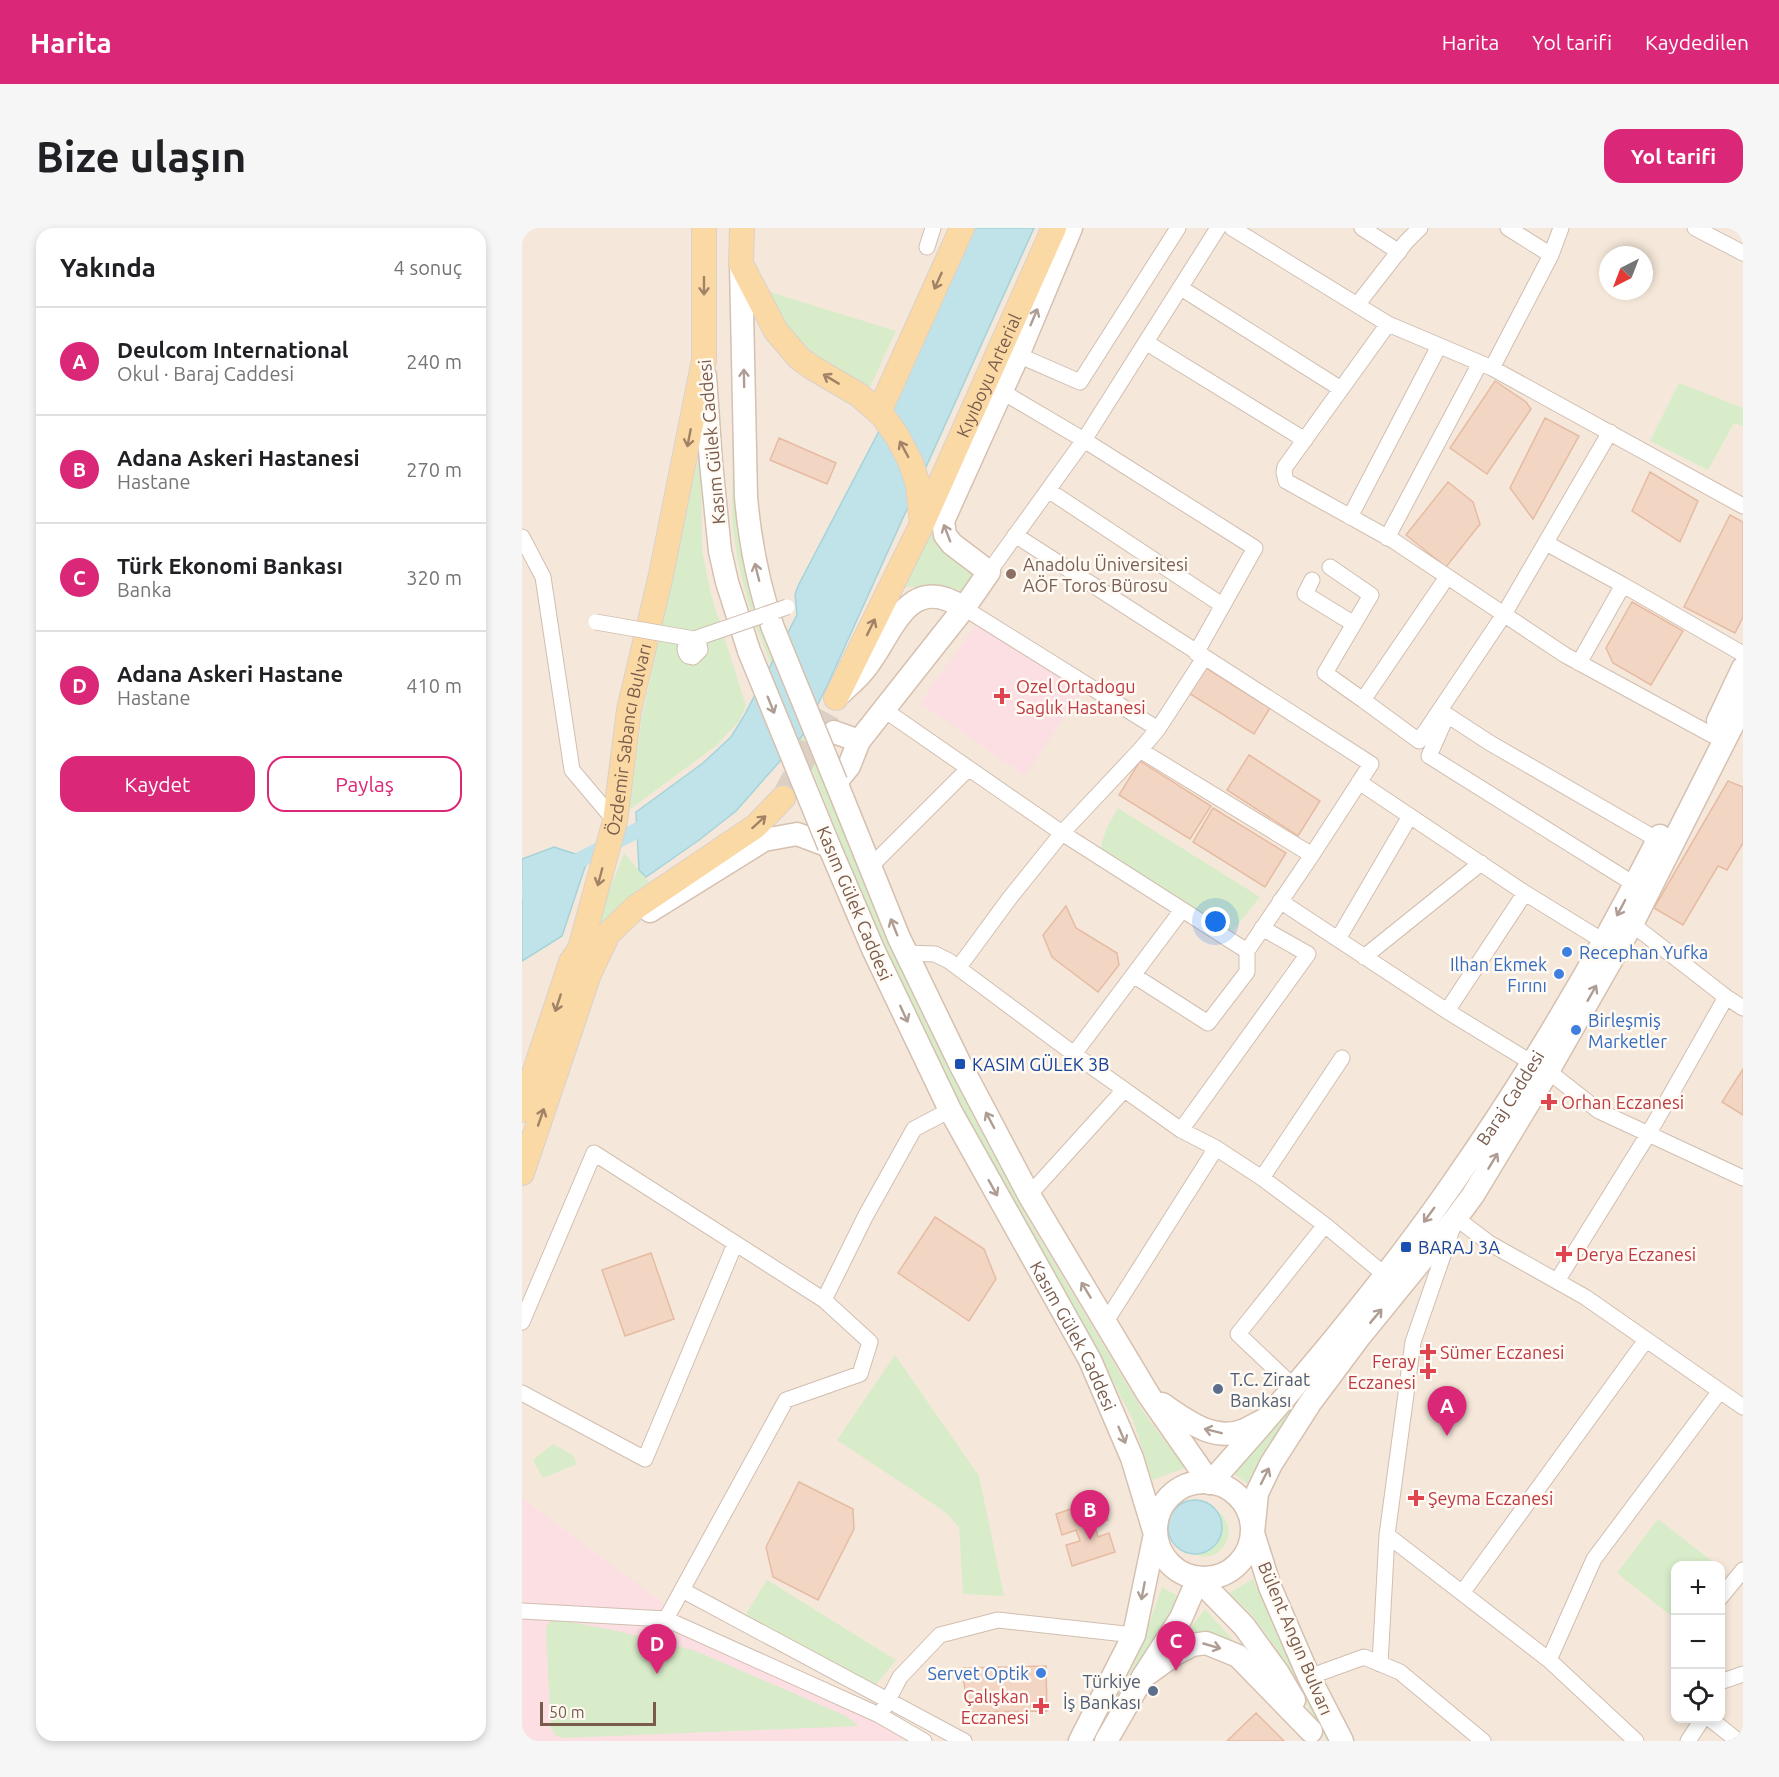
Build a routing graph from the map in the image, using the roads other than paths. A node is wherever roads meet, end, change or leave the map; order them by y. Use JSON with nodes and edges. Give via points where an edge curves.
{"nodes":[{"id":1,"x":705,"y":228,"type":"edge"},
{"id":2,"x":742,"y":228,"type":"edge"},
{"id":3,"x":933,"y":228,"type":"edge"},
{"id":4,"x":962,"y":228,"type":"edge"},
{"id":5,"x":1054,"y":228,"type":"edge"},
{"id":6,"x":1071,"y":228,"type":"edge"},
{"id":7,"x":1178,"y":228,"type":"edge"},
{"id":8,"x":1218,"y":228,"type":"edge"},
{"id":9,"x":1232,"y":228,"type":"edge"},
{"id":10,"x":1362,"y":228,"type":"edge"},
{"id":11,"x":1420,"y":228,"type":"edge"},
{"id":12,"x":1508,"y":228,"type":"edge"},
{"id":13,"x":1561,"y":228,"type":"edge"},
{"id":14,"x":1695,"y":228,"type":"edge"},
{"id":15,"x":927,"y":247,"type":"dead end"},
{"id":16,"x":1399,"y":252,"type":"junction"},
{"id":17,"x":1743,"y":253,"type":"edge"},
{"id":18,"x":1551,"y":255,"type":"junction"},
{"id":19,"x":741,"y":264,"type":"junction"},
{"id":20,"x":1181,"y":288,"type":"junction"},
{"id":21,"x":1357,"y":305,"type":"junction"},
{"id":22,"x":1388,"y":324,"type":"junction"},
{"id":23,"x":1147,"y":343,"type":"junction"},
{"id":24,"x":1439,"y":346,"type":"junction"},
{"id":25,"x":1018,"y":355,"type":"junction"},
{"id":26,"x":704,"y":360,"type":"junction"},
{"id":27,"x":1486,"y":366,"type":"junction"},
{"id":28,"x":1341,"y":389,"type":"junction"},
{"id":29,"x":1001,"y":391,"type":"junction"},
{"id":30,"x":881,"y":414,"type":"junction"},
{"id":31,"x":1610,"y":432,"type":"junction"},
{"id":32,"x":1084,"y":440,"type":"junction"},
{"id":33,"x":1305,"y":440,"type":"junction"},
{"id":34,"x":1048,"y":490,"type":"junction"},
{"id":35,"x":1743,"y":506,"type":"edge"},
{"id":36,"x":1350,"y":517,"type":"junction"},
{"id":37,"x":922,"y":524,"type":"junction"},
{"id":38,"x":1015,"y":535,"type":"junction"},
{"id":39,"x":522,"y":537,"type":"edge"},
{"id":40,"x":1387,"y":538,"type":"junction"},
{"id":41,"x":1546,"y":543,"type":"junction"},
{"id":42,"x":1330,"y":567,"type":"dead end"},
{"id":43,"x":989,"y":572,"type":"junction"},
{"id":44,"x":1447,"y":577,"type":"junction"},
{"id":45,"x":1312,"y":580,"type":"dead end"},
{"id":46,"x":1623,"y":585,"type":"junction"},
{"id":47,"x":1222,"y":606,"type":"junction"},
{"id":48,"x":787,"y":607,"type":"dead end"},
{"id":49,"x":964,"y":608,"type":"junction"},
{"id":50,"x":1503,"y":616,"type":"junction"},
{"id":51,"x":596,"y":622,"type":"dead end"},
{"id":52,"x":1354,"y":624,"type":"junction"},
{"id":53,"x":1743,"y":654,"type":"edge"},
{"id":54,"x":1200,"y":655,"type":"junction"},
{"id":55,"x":1579,"y":663,"type":"junction"},
{"id":56,"x":1743,"y":668,"type":"edge"},
{"id":57,"x":836,"y":698,"type":"joint"},
{"id":58,"x":1363,"y":700,"type":"junction"},
{"id":59,"x":1743,"y":704,"type":"edge"},
{"id":60,"x":883,"y":709,"type":"junction"},
{"id":61,"x":1158,"y":729,"type":"junction"},
{"id":62,"x":824,"y":730,"type":"junction"},
{"id":63,"x":1712,"y":735,"type":"junction"},
{"id":64,"x":858,"y":741,"type":"junction"},
{"id":65,"x":1140,"y":750,"type":"junction"},
{"id":66,"x":968,"y":769,"type":"junction"},
{"id":67,"x":836,"y":782,"type":"junction"},
{"id":68,"x":1359,"y":782,"type":"junction"},
{"id":69,"x":783,"y":798,"type":"tunnel mouth"},
{"id":70,"x":1410,"y":816,"type":"junction"},
{"id":71,"x":615,"y":821,"type":"junction"},
{"id":72,"x":1062,"y":833,"type":"junction"},
{"id":73,"x":1658,"y":840,"type":"junction"},
{"id":74,"x":829,"y":846,"type":"junction"},
{"id":75,"x":1312,"y":855,"type":"junction"},
{"id":76,"x":1481,"y":863,"type":"junction"},
{"id":77,"x":870,"y":867,"type":"junction"},
{"id":78,"x":1634,"y":884,"type":"junction"},
{"id":79,"x":1526,"y":893,"type":"junction"},
{"id":80,"x":1280,"y":901,"type":"junction"},
{"id":81,"x":1182,"y":910,"type":"junction"},
{"id":82,"x":1632,"y":924,"type":"junction"},
{"id":83,"x":1262,"y":928,"type":"junction"},
{"id":84,"x":1338,"y":939,"type":"junction"},
{"id":85,"x":1603,"y":941,"type":"junction"},
{"id":86,"x":1247,"y":951,"type":"junction"},
{"id":87,"x":906,"y":953,"type":"junction"},
{"id":88,"x":1364,"y":957,"type":"junction"},
{"id":89,"x":586,"y":959,"type":"junction"},
{"id":90,"x":958,"y":967,"type":"junction"},
{"id":91,"x":1133,"y":975,"type":"junction"},
{"id":92,"x":1726,"y":998,"type":"junction"},
{"id":93,"x":1743,"y":1008,"type":"edge"},
{"id":94,"x":1447,"y":1011,"type":"junction"},
{"id":95,"x":1074,"y":1054,"type":"junction"},
{"id":96,"x":1342,"y":1058,"type":"dead end"},
{"id":97,"x":1540,"y":1067,"type":"junction"},
{"id":98,"x":1124,"y":1090,"type":"junction"},
{"id":99,"x":522,"y":1110,"type":"edge"},
{"id":100,"x":950,"y":1110,"type":"junction"},
{"id":101,"x":1181,"y":1130,"type":"junction"},
{"id":102,"x":1648,"y":1133,"type":"junction"},
{"id":103,"x":1216,"y":1148,"type":"junction"},
{"id":104,"x":522,"y":1173,"type":"edge"},
{"id":105,"x":1262,"y":1178,"type":"junction"},
{"id":106,"x":1743,"y":1178,"type":"edge"},
{"id":107,"x":1029,"y":1195,"type":"junction"},
{"id":108,"x":1456,"y":1218,"type":"junction"},
{"id":109,"x":1325,"y":1225,"type":"junction"},
{"id":110,"x":735,"y":1244,"type":"junction"},
{"id":111,"x":1385,"y":1275,"type":"junction"},
{"id":112,"x":1557,"y":1281,"type":"junction"},
{"id":113,"x":824,"y":1300,"type":"junction"},
{"id":114,"x":522,"y":1322,"type":"edge"},
{"id":115,"x":1106,"y":1323,"type":"junction"},
{"id":116,"x":1646,"y":1340,"type":"junction"},
{"id":117,"x":1294,"y":1388,"type":"junction"},
{"id":118,"x":1720,"y":1391,"type":"junction"},
{"id":119,"x":522,"y":1393,"type":"edge"},
{"id":120,"x":1148,"y":1394,"type":"junction"},
{"id":121,"x":1743,"y":1407,"type":"edge"},
{"id":122,"x":1268,"y":1418,"type":"junction"},
{"id":123,"x":1210,"y":1483,"type":"junction"},
{"id":124,"x":1253,"y":1533,"type":"junction"},
{"id":125,"x":1155,"y":1534,"type":"junction"},
{"id":126,"x":1387,"y":1535,"type":"junction"},
{"id":127,"x":1743,"y":1570,"type":"edge"},
{"id":128,"x":1198,"y":1579,"type":"junction"},
{"id":129,"x":682,"y":1590,"type":"junction"},
{"id":130,"x":1725,"y":1592,"type":"edge"},
{"id":131,"x":1462,"y":1593,"type":"junction"},
{"id":132,"x":522,"y":1611,"type":"edge"},
{"id":133,"x":666,"y":1619,"type":"junction"},
{"id":134,"x":1134,"y":1635,"type":"junction"},
{"id":135,"x":1549,"y":1660,"type":"junction"},
{"id":136,"x":1380,"y":1664,"type":"junction"},
{"id":137,"x":1743,"y":1674,"type":"edge"},
{"id":138,"x":1143,"y":1677,"type":"junction"},
{"id":139,"x":1309,"y":1677,"type":"junction"},
{"id":140,"x":1725,"y":1680,"type":"edge"},
{"id":141,"x":889,"y":1700,"type":"junction"},
{"id":142,"x":879,"y":1715,"type":"junction"},
{"id":143,"x":1701,"y":1723,"type":"edge"},
{"id":144,"x":1714,"y":1723,"type":"edge"},
{"id":145,"x":1314,"y":1736,"type":"edge"},
{"id":146,"x":924,"y":1741,"type":"edge"},
{"id":147,"x":964,"y":1741,"type":"edge"},
{"id":148,"x":1080,"y":1741,"type":"edge"},
{"id":149,"x":1106,"y":1741,"type":"edge"},
{"id":150,"x":1342,"y":1741,"type":"edge"},
{"id":151,"x":1483,"y":1741,"type":"edge"},
{"id":152,"x":1636,"y":1741,"type":"edge"},
{"id":153,"x":1688,"y":1741,"type":"edge"},
{"id":154,"x":1738,"y":1741,"type":"edge"}],
"edges":[{"from":1,"to":26,"type":"main road","name":"Kasım Gülek Caddesi","one_way":true},
{"from":2,"to":19,"type":"main road","name":"Kasım Gülek Caddesi"},
{"from":3,"to":15,"type":"street"},
{"from":4,"to":30,"type":"main road","one_way":true},
{"from":5,"to":37,"type":"main road","name":"Kıyıboyu Arterial"},
{"from":25,"to":6,"type":"main road","one_way":true},
{"from":7,"to":25,"type":"street","via":[[1080,382]]},
{"from":8,"to":20,"type":"street"},
{"from":9,"to":21,"type":"street"},
{"from":10,"to":16,"type":"street"},
{"from":11,"to":16,"type":"street"},
{"from":12,"to":18,"type":"street"},
{"from":13,"to":18,"type":"street"},
{"from":14,"to":17,"type":"street"},
{"from":16,"to":21,"type":"street"},
{"from":18,"to":27,"type":"street"},
{"from":30,"to":19,"type":"main road","one_way":true,"via":[[859,395],[799,358],[776,331]]},
{"from":62,"to":19,"type":"main road","name":"Kasım Gülek Caddesi","one_way":true,"bridge":true,"via":[[773,628],[754,561],[748,520]]},
{"from":20,"to":23,"type":"street"},
{"from":20,"to":28,"type":"street"},
{"from":21,"to":22,"type":"street"},
{"from":22,"to":24,"type":"street"},
{"from":22,"to":28,"type":"street"},
{"from":23,"to":32,"type":"street"},
{"from":23,"to":33,"type":"street"},
{"from":24,"to":27,"type":"street"},
{"from":24,"to":36,"type":"street"},
{"from":25,"to":29,"type":"main road"},
{"from":26,"to":71,"type":"main road","name":"Özdemir Sabancı Bulvarı","one_way":true,"via":[[662,575],[629,710]]},
{"from":26,"to":74,"type":"main road","name":"Kasım Gülek Caddesi","one_way":true,"bridge":true,"via":[[720,551],[749,651]]},
{"from":27,"to":31,"type":"street"},
{"from":27,"to":40,"type":"street"},
{"from":28,"to":33,"type":"street"},
{"from":29,"to":32,"type":"street"},
{"from":43,"to":29,"type":"main road","one_way":true,"via":[[952,544],[945,535],[943,521]]},
{"from":37,"to":30,"type":"main road","one_way":true,"via":[[911,463]]},
{"from":31,"to":35,"type":"street"},
{"from":31,"to":41,"type":"street"},
{"from":32,"to":34,"type":"street"},
{"from":32,"to":47,"type":"street","via":[[1255,548]]},
{"from":33,"to":36,"type":"street","via":[[1285,467],[1286,481]]},
{"from":34,"to":38,"type":"street"},
{"from":34,"to":47,"type":"street"},
{"from":36,"to":40,"type":"street"},
{"from":57,"to":37,"type":"main road","one_way":true},
{"from":38,"to":43,"type":"street"},
{"from":38,"to":54,"type":"street"},
{"from":39,"to":71,"type":"street","via":[[543,577],[572,770]]},
{"from":40,"to":44,"type":"street"},
{"from":41,"to":46,"type":"street"},
{"from":41,"to":50,"type":"street"},
{"from":42,"to":52,"type":"street","via":[[1371,595]]},
{"from":43,"to":49,"type":"main road"},
{"from":44,"to":50,"type":"street"},
{"from":44,"to":58,"type":"street"},
{"from":45,"to":52,"type":"street","via":[[1305,594]]},
{"from":46,"to":53,"type":"street"},
{"from":46,"to":55,"type":"street"},
{"from":47,"to":54,"type":"street"},
{"from":48,"to":51,"type":"street","bridge":true,"via":[[694,639]]},
{"from":49,"to":57,"type":"main road","via":[[938,596],[921,598],[905,608],[864,670]]},
{"from":49,"to":60,"type":"main road"},
{"from":49,"to":61,"type":"street"},
{"from":50,"to":55,"type":"street"},
{"from":50,"to":58,"type":"street","via":[[1419,741]]},
{"from":52,"to":58,"type":"street","via":[[1325,673]]},
{"from":54,"to":61,"type":"street"},
{"from":54,"to":68,"type":"street","via":[[1371,764]]},
{"from":55,"to":63,"type":"street"},
{"from":56,"to":63,"type":"main road","name":"Baraj Caddesi"},
{"from":59,"to":82,"type":"main road","name":"Baraj Caddesi"},
{"from":60,"to":64,"type":"main road"},
{"from":60,"to":66,"type":"street"},
{"from":61,"to":65,"type":"street"},
{"from":62,"to":64,"type":"main road"},
{"from":62,"to":67,"type":"main road","name":"Kasım Gülek Caddesi","bridge":true},
{"from":63,"to":73,"type":"main road","name":"Baraj Caddesi"},
{"from":64,"to":67,"type":"main road","via":[[849,766]]},
{"from":65,"to":72,"type":"street"},
{"from":65,"to":75,"type":"street"},
{"from":66,"to":72,"type":"street"},
{"from":66,"to":77,"type":"street"},
{"from":67,"to":77,"type":"main road","name":"Kasım Gülek Caddesi"},
{"from":68,"to":70,"type":"street"},
{"from":68,"to":75,"type":"street"},
{"from":89,"to":69,"type":"main road","name":"Özdemir Sabancı Bulvarı","one_way":true,"via":[[636,907],[756,826]]},
{"from":70,"to":76,"type":"street"},
{"from":70,"to":84,"type":"street"},
{"from":71,"to":89,"type":"main road","name":"Özdemir Sabancı Bulvarı","one_way":true},
{"from":72,"to":81,"type":"street"},
{"from":72,"to":90,"type":"street"},
{"from":73,"to":78,"type":"main road","name":"Baraj Caddesi"},
{"from":73,"to":78,"type":"street","via":[[1447,715],[1429,756]]},
{"from":74,"to":89,"type":"main road","via":[[797,834],[764,840],[636,919]]},
{"from":74,"to":100,"type":"main road","name":"Kasım Gülek Caddesi","one_way":true},
{"from":75,"to":80,"type":"street"},
{"from":76,"to":79,"type":"street"},
{"from":76,"to":88,"type":"street"},
{"from":87,"to":77,"type":"main road","name":"Kasım Gülek Caddesi","one_way":true},
{"from":78,"to":85,"type":"main road","name":"Baraj Caddesi","one_way":true},
{"from":79,"to":85,"type":"street"},
{"from":79,"to":94,"type":"street"},
{"from":80,"to":83,"type":"street"},
{"from":80,"to":84,"type":"street"},
{"from":81,"to":86,"type":"street"},
{"from":81,"to":91,"type":"street"},
{"from":82,"to":92,"type":"street"},
{"from":97,"to":82,"type":"main road","name":"Baraj Caddesi","one_way":true},
{"from":83,"to":86,"type":"street"},
{"from":83,"to":101,"type":"street","via":[[1308,954]]},
{"from":84,"to":88,"type":"street"},
{"from":85,"to":97,"type":"main road","name":"Baraj Caddesi"},
{"from":86,"to":91,"type":"street","via":[[1247,972],[1208,1023]]},
{"from":87,"to":90,"type":"street","via":[[935,954]]},
{"from":107,"to":87,"type":"main road","name":"Kasım Gülek Caddesi","one_way":true},
{"from":88,"to":94,"type":"street"},
{"from":89,"to":99,"type":"main road","name":"Özdemir Sabancı Bulvarı","one_way":true,"via":[[571,962]]},
{"from":104,"to":89,"type":"main road","name":"Özdemir Sabancı Bulvarı","one_way":true},
{"from":90,"to":95,"type":"street"},
{"from":91,"to":95,"type":"street"},
{"from":92,"to":93,"type":"street"},
{"from":92,"to":102,"type":"street"},
{"from":94,"to":97,"type":"street"},
{"from":95,"to":98,"type":"street"},
{"from":96,"to":105,"type":"street"},
{"from":97,"to":102,"type":"street","via":[[1599,1111]]},
{"from":108,"to":97,"type":"main road","name":"Baraj Caddesi","one_way":true,"via":[[1473,1195]]},
{"from":97,"to":111,"type":"main road","name":"Baraj Caddesi","one_way":true},
{"from":98,"to":101,"type":"street"},
{"from":98,"to":107,"type":"street"},
{"from":100,"to":113,"type":"street","via":[[914,1129]]},
{"from":100,"to":125,"type":"main road","name":"Kasım Gülek Caddesi","one_way":true,"via":[[1089,1360],[1132,1458]]},
{"from":101,"to":103,"type":"street"},
{"from":102,"to":106,"type":"street"},
{"from":102,"to":112,"type":"street"},
{"from":103,"to":105,"type":"street"},
{"from":103,"to":115,"type":"street"},
{"from":105,"to":109,"type":"street"},
{"from":115,"to":107,"type":"main road","name":"Kasım Gülek Caddesi","one_way":true},
{"from":108,"to":112,"type":"street","via":[[1489,1244]]},
{"from":124,"to":108,"type":"main road","name":"Baraj Caddesi","one_way":true,"via":[[1257,1493],[1310,1403]]},
{"from":108,"to":126,"type":"street","via":[[1413,1342]]},
{"from":109,"to":111,"type":"street"},
{"from":109,"to":117,"type":"street","via":[[1238,1334]]},
{"from":110,"to":113,"type":"street"},
{"from":110,"to":114,"type":"street","via":[[594,1153]]},
{"from":110,"to":119,"type":"street","via":[[645,1459]]},
{"from":111,"to":117,"type":"main road","name":"Baraj Caddesi"},
{"from":112,"to":116,"type":"street"},
{"from":113,"to":129,"type":"street","via":[[870,1342],[860,1374],[786,1400]]},
{"from":115,"to":120,"type":"main road","name":"Kasım Gülek Caddesi"},
{"from":116,"to":118,"type":"street"},
{"from":116,"to":131,"type":"street"},
{"from":117,"to":122,"type":"main road","name":"Baraj Caddesi"},
{"from":118,"to":121,"type":"street"},
{"from":118,"to":135,"type":"street","via":[[1594,1559]]},
{"from":122,"to":120,"type":"main road","one_way":true,"via":[[1243,1431],[1217,1434],[1191,1424]]},
{"from":120,"to":123,"type":"main road","name":"Kasım Gülek Caddesi"},
{"from":122,"to":123,"type":"main road","name":"Baraj Caddesi"},
{"from":123,"to":124,"type":"main road","via":[[1234,1492],[1251,1517]]},
{"from":123,"to":125,"type":"main road","via":[[1190,1484],[1164,1502]]},
{"from":124,"to":128,"type":"main road","via":[[1250,1548],[1231,1571],[1215,1578]]},
{"from":124,"to":139,"type":"main road","name":"Bülent Angın Bulvarı","via":[[1270,1587]]},
{"from":125,"to":128,"type":"main road","via":[[1169,1564]]},
{"from":125,"to":134,"type":"main road","one_way":true},
{"from":126,"to":131,"type":"street"},
{"from":126,"to":136,"type":"street"},
{"from":127,"to":130,"type":"street"},
{"from":128,"to":138,"type":"main road","via":[[1181,1618]]},
{"from":128,"to":145,"type":"main road","name":"Bülent Angın Bulvarı","via":[[1244,1626],[1278,1673]]},
{"from":129,"to":133,"type":"street"},
{"from":129,"to":141,"type":"street"},
{"from":131,"to":135,"type":"street"},
{"from":132,"to":133,"type":"street"},
{"from":133,"to":142,"type":"street"},
{"from":134,"to":141,"type":"street","via":[[998,1620],[940,1635],[900,1677]]},
{"from":134,"to":148,"type":"main road"},
{"from":135,"to":152,"type":"street"},
{"from":136,"to":139,"type":"street","via":[[1364,1657]]},
{"from":136,"to":151,"type":"street","via":[[1400,1671]]},
{"from":137,"to":140,"type":"street"},
{"from":138,"to":145,"type":"main road","one_way":true,"via":[[1175,1654],[1206,1642],[1238,1656]]},
{"from":138,"to":149,"type":"main road"},
{"from":139,"to":150,"type":"main road","name":"Bülent Angın Bulvarı"},
{"from":141,"to":142,"type":"street"},
{"from":141,"to":147,"type":"street"},
{"from":142,"to":146,"type":"street"},
{"from":143,"to":153,"type":"street"},
{"from":144,"to":154,"type":"street"}]}
